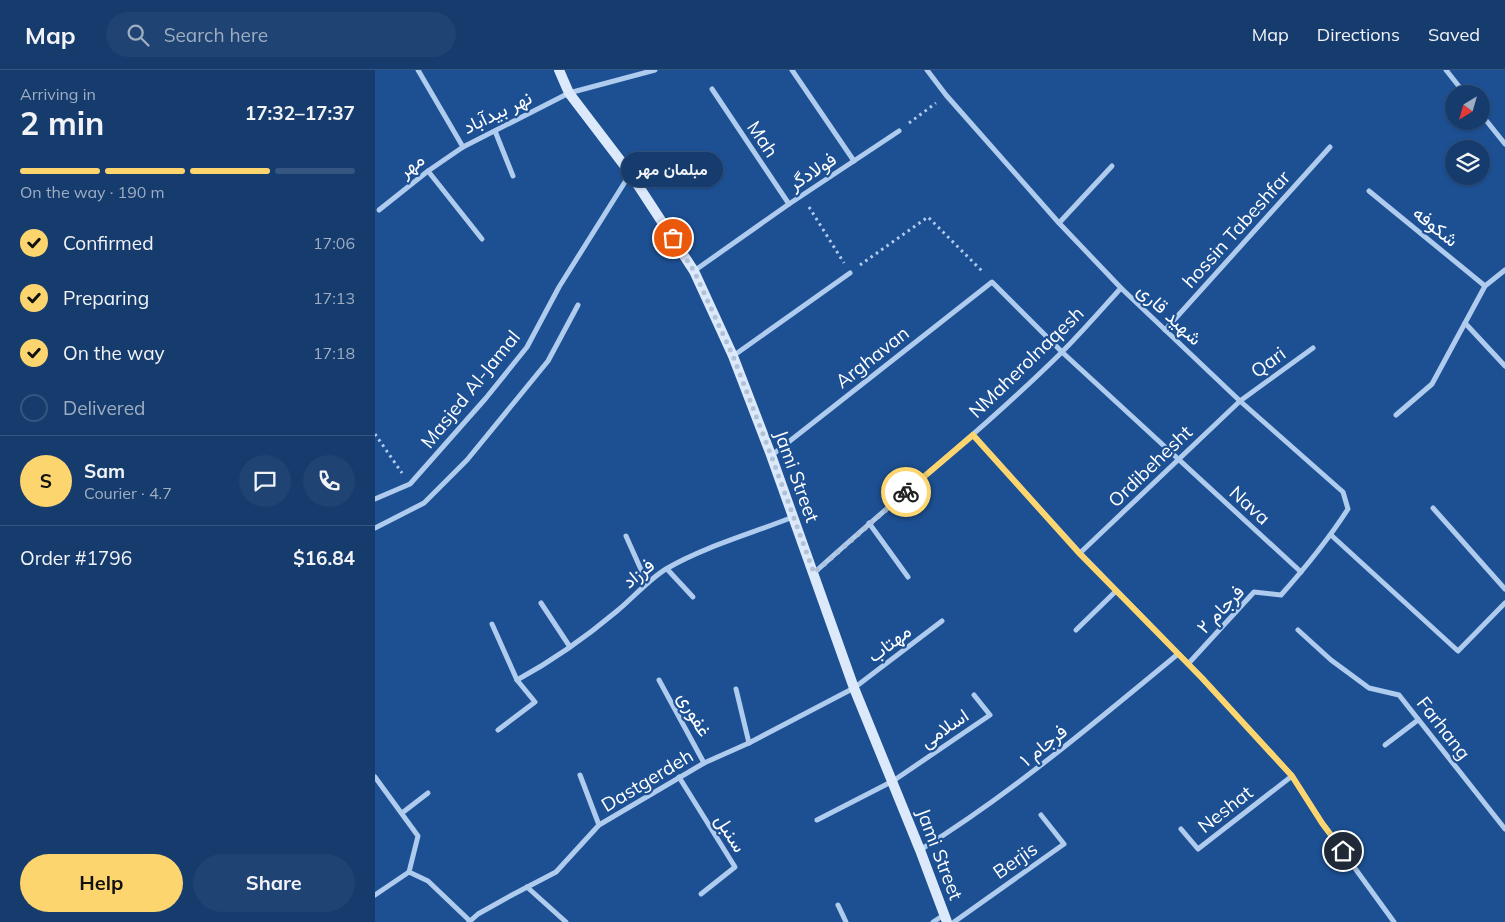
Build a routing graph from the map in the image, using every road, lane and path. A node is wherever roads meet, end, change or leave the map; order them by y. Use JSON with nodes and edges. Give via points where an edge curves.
{"nodes":[{"id":1,"x":418,"y":70,"type":"edge"},
{"id":2,"x":559,"y":70,"type":"edge"},
{"id":3,"x":655,"y":70,"type":"edge"},
{"id":4,"x":792,"y":70,"type":"edge"},
{"id":5,"x":927,"y":70,"type":"edge"},
{"id":6,"x":1446,"y":70,"type":"edge"},
{"id":7,"x":1458,"y":85,"type":"edge"},
{"id":8,"x":712,"y":90,"type":"dead end"},
{"id":9,"x":569,"y":93,"type":"junction"},
{"id":10,"x":946,"y":95,"type":"junction"},
{"id":11,"x":1490,"y":125,"type":"edge"},
{"id":12,"x":495,"y":131,"type":"junction"},
{"id":13,"x":899,"y":131,"type":"joint"},
{"id":14,"x":1505,"y":144,"type":"edge"},
{"id":15,"x":463,"y":147,"type":"junction"},
{"id":16,"x":1330,"y":147,"type":"dead end"},
{"id":17,"x":854,"y":162,"type":"junction"},
{"id":18,"x":1112,"y":166,"type":"dead end"},
{"id":19,"x":428,"y":171,"type":"junction"},
{"id":20,"x":630,"y":173,"type":"junction"},
{"id":21,"x":513,"y":176,"type":"dead end"},
{"id":22,"x":1369,"y":191,"type":"dead end"},
{"id":23,"x":802,"y":196,"type":"junction"},
{"id":24,"x":789,"y":204,"type":"junction"},
{"id":25,"x":379,"y":210,"type":"dead end"},
{"id":26,"x":1059,"y":223,"type":"junction"},
{"id":27,"x":482,"y":239,"type":"dead end"},
{"id":28,"x":1505,"y":270,"type":"edge"},
{"id":29,"x":694,"y":271,"type":"junction"},
{"id":30,"x":850,"y":273,"type":"junction"},
{"id":31,"x":992,"y":282,"type":"junction"},
{"id":32,"x":1485,"y":286,"type":"junction"},
{"id":33,"x":1121,"y":288,"type":"junction"},
{"id":34,"x":578,"y":305,"type":"dead end"},
{"id":35,"x":1465,"y":323,"type":"junction"},
{"id":36,"x":1165,"y":330,"type":"junction"},
{"id":37,"x":1313,"y":348,"type":"dead end"},
{"id":38,"x":1062,"y":352,"type":"junction"},
{"id":39,"x":733,"y":356,"type":"junction"},
{"id":40,"x":1505,"y":366,"type":"edge"},
{"id":41,"x":1240,"y":401,"type":"junction"},
{"id":42,"x":1395,"y":415,"type":"dead end"},
{"id":43,"x":375,"y":434,"type":"edge"},
{"id":44,"x":973,"y":435,"type":"junction"},
{"id":45,"x":771,"y":455,"type":"junction"},
{"id":46,"x":1178,"y":460,"type":"junction"},
{"id":47,"x":393,"y":461,"type":"dead end"},
{"id":48,"x":375,"y":499,"type":"edge"},
{"id":49,"x":1433,"y":508,"type":"dead end"},
{"id":50,"x":794,"y":517,"type":"junction"},
{"id":51,"x":869,"y":523,"type":"junction"},
{"id":52,"x":375,"y":528,"type":"edge"},
{"id":53,"x":1331,"y":535,"type":"junction"},
{"id":54,"x":626,"y":536,"type":"dead end"},
{"id":55,"x":1080,"y":554,"type":"junction"},
{"id":56,"x":667,"y":569,"type":"junction"},
{"id":57,"x":1301,"y":572,"type":"junction"},
{"id":58,"x":814,"y":573,"type":"junction"},
{"id":59,"x":909,"y":576,"type":"dead end"},
{"id":60,"x":647,"y":583,"type":"junction"},
{"id":61,"x":1505,"y":589,"type":"edge"},
{"id":62,"x":1116,"y":591,"type":"junction"},
{"id":63,"x":693,"y":597,"type":"dead end"},
{"id":64,"x":541,"y":603,"type":"dead end"},
{"id":65,"x":1505,"y":604,"type":"edge"},
{"id":66,"x":942,"y":621,"type":"dead end"},
{"id":67,"x":492,"y":624,"type":"dead end"},
{"id":68,"x":1077,"y":630,"type":"dead end"},
{"id":69,"x":1298,"y":630,"type":"dead end"},
{"id":70,"x":570,"y":647,"type":"junction"},
{"id":71,"x":1178,"y":654,"type":"junction"},
{"id":72,"x":1188,"y":664,"type":"junction"},
{"id":73,"x":517,"y":680,"type":"junction"},
{"id":74,"x":659,"y":680,"type":"dead end"},
{"id":75,"x":854,"y":688,"type":"junction"},
{"id":76,"x":736,"y":689,"type":"dead end"},
{"id":77,"x":973,"y":694,"type":"dead end"},
{"id":78,"x":1418,"y":720,"type":"junction"},
{"id":79,"x":498,"y":730,"type":"dead end"},
{"id":80,"x":749,"y":743,"type":"junction"},
{"id":81,"x":1385,"y":745,"type":"dead end"},
{"id":82,"x":704,"y":763,"type":"junction"},
{"id":83,"x":579,"y":775,"type":"dead end"},
{"id":84,"x":375,"y":776,"type":"edge"},
{"id":85,"x":1292,"y":776,"type":"junction"},
{"id":86,"x":679,"y":778,"type":"junction"},
{"id":87,"x":893,"y":781,"type":"junction"},
{"id":88,"x":428,"y":793,"type":"dead end"},
{"id":89,"x":401,"y":813,"type":"junction"},
{"id":90,"x":1041,"y":815,"type":"dead end"},
{"id":91,"x":817,"y":820,"type":"dead end"},
{"id":92,"x":599,"y":826,"type":"junction"},
{"id":93,"x":1181,"y":829,"type":"dead end"},
{"id":94,"x":1505,"y":829,"type":"edge"},
{"id":95,"x":920,"y":850,"type":"junction"},
{"id":96,"x":409,"y":872,"type":"junction"},
{"id":97,"x":527,"y":887,"type":"junction"},
{"id":98,"x":701,"y":894,"type":"dead end"},
{"id":99,"x":375,"y":896,"type":"edge"},
{"id":100,"x":838,"y":905,"type":"dead end"},
{"id":101,"x":946,"y":919,"type":"edge"},
{"id":102,"x":470,"y":921,"type":"edge"},
{"id":103,"x":566,"y":922,"type":"edge"},
{"id":104,"x":846,"y":922,"type":"edge"},
{"id":105,"x":933,"y":922,"type":"edge"},
{"id":106,"x":954,"y":922,"type":"edge"},
{"id":107,"x":1394,"y":922,"type":"edge"}],
"edges":[{"from":1,"to":15,"type":"street","name":"نهر بیدآباد"},
{"from":2,"to":9,"type":"street","name":"Jami Street"},
{"from":3,"to":9,"type":"street","name":"نهر بیدآباد"},
{"from":4,"to":17,"type":"street"},
{"from":5,"to":10,"type":"street","name":"شهید قاری"},
{"from":6,"to":7,"type":"street"},
{"from":8,"to":24,"type":"street","name":"Mah"},
{"from":9,"to":12,"type":"street","name":"نهر بیدآباد"},
{"from":9,"to":20,"type":"street","name":"Jami Street"},
{"from":10,"to":13,"type":"path"},
{"from":10,"to":26,"type":"street","name":"شهید قاری"},
{"from":11,"to":14,"type":"street"},
{"from":12,"to":15,"type":"street","name":"نهر بیدآباد"},
{"from":12,"to":21,"type":"street"},
{"from":13,"to":17,"type":"street","name":"فولادگر"},
{"from":15,"to":19,"type":"street","name":"مهر"},
{"from":16,"to":36,"type":"street","name":"hossin Tabeshfar"},
{"from":17,"to":23,"type":"street","name":"فولادگر"},
{"from":18,"to":26,"type":"street"},
{"from":19,"to":25,"type":"street","name":"مهر"},
{"from":19,"to":27,"type":"street"},
{"from":20,"to":29,"type":"street","name":"Jami Street"},
{"from":20,"to":48,"type":"street","name":"Masjed Al-Jamal","via":[[559,287],[527,347],[410,484]]},
{"from":22,"to":32,"type":"street","name":"شکوفه"},
{"from":23,"to":24,"type":"street","name":"فولادگر"},
{"from":23,"to":30,"type":"path"},
{"from":24,"to":29,"type":"street","name":"فولادگر"},
{"from":26,"to":33,"type":"street","name":"شهید قاری"},
{"from":28,"to":32,"type":"street"},
{"from":29,"to":39,"type":"street","name":"Jami Street"},
{"from":30,"to":31,"type":"path","via":[[928,217]]},
{"from":30,"to":39,"type":"street"},
{"from":31,"to":38,"type":"street","name":"Nava"},
{"from":31,"to":45,"type":"street","name":"Arghavan"},
{"from":32,"to":35,"type":"street"},
{"from":33,"to":36,"type":"street","name":"شهید قاری"},
{"from":33,"to":38,"type":"street","name":"NMaherolnaqesh"},
{"from":34,"to":52,"type":"street","via":[[548,362],[467,460],[425,503]]},
{"from":35,"to":40,"type":"street"},
{"from":35,"to":42,"type":"street","via":[[1432,384]]},
{"from":36,"to":41,"type":"street","name":"شهید قاری"},
{"from":37,"to":41,"type":"street","name":"Qari"},
{"from":38,"to":44,"type":"street","name":"NMaherolnaqesh"},
{"from":38,"to":46,"type":"street","name":"Nava"},
{"from":39,"to":45,"type":"street","name":"Jami Street"},
{"from":41,"to":46,"type":"street","name":"Ordibehesht"},
{"from":41,"to":53,"type":"street","name":"شهید قاری","via":[[1343,492],[1348,509]]},
{"from":43,"to":47,"type":"path"},
{"from":44,"to":51,"type":"street","name":"NMaherolnaqesh"},
{"from":44,"to":55,"type":"street"},
{"from":45,"to":50,"type":"street","name":"Jami Street"},
{"from":46,"to":55,"type":"street","name":"Ordibehesht"},
{"from":46,"to":57,"type":"street","name":"Nava"},
{"from":49,"to":61,"type":"street"},
{"from":50,"to":56,"type":"street","name":"فرزاد","via":[[704,551]]},
{"from":50,"to":58,"type":"street","name":"Jami Street"},
{"from":51,"to":58,"type":"street","name":"NMaherolnaqesh"},
{"from":51,"to":59,"type":"street"},
{"from":53,"to":57,"type":"street","name":"شهید قاری"},
{"from":53,"to":65,"type":"street","via":[[1458,651]]},
{"from":54,"to":60,"type":"street"},
{"from":55,"to":62,"type":"street"},
{"from":56,"to":60,"type":"street","name":"فرزاد"},
{"from":56,"to":63,"type":"street"},
{"from":57,"to":72,"type":"street","name":"فرجام ۲","via":[[1281,594],[1254,592]]},
{"from":58,"to":75,"type":"street","name":"Jami Street"},
{"from":60,"to":70,"type":"street","name":"فرزاد"},
{"from":62,"to":68,"type":"street"},
{"from":62,"to":71,"type":"street"},
{"from":64,"to":70,"type":"street"},
{"from":66,"to":75,"type":"street","name":"مهتاب"},
{"from":67,"to":73,"type":"street"},
{"from":69,"to":78,"type":"street","name":"Farhang","via":[[1369,688],[1399,695]]},
{"from":70,"to":73,"type":"street","name":"فرزاد"},
{"from":71,"to":72,"type":"street"},
{"from":71,"to":95,"type":"street","name":"فرجام ۱","via":[[1040,768],[963,824]]},
{"from":72,"to":85,"type":"street"},
{"from":73,"to":79,"type":"street","via":[[535,702]]},
{"from":74,"to":82,"type":"street","name":"غفوری"},
{"from":75,"to":80,"type":"street","name":"Dastgerdeh"},
{"from":75,"to":87,"type":"street","name":"Jami Street"},
{"from":76,"to":80,"type":"street"},
{"from":77,"to":87,"type":"street","name":"اسلامی","via":[[990,715]]},
{"from":78,"to":81,"type":"street"},
{"from":78,"to":94,"type":"street","name":"Farhang"},
{"from":80,"to":82,"type":"street","name":"Dastgerdeh"},
{"from":82,"to":86,"type":"street","name":"Dastgerdeh"},
{"from":83,"to":92,"type":"street"},
{"from":84,"to":89,"type":"street"},
{"from":85,"to":93,"type":"street","name":"Neshat","via":[[1198,849]]},
{"from":85,"to":107,"type":"street"},
{"from":86,"to":92,"type":"street","name":"Dastgerdeh"},
{"from":86,"to":98,"type":"street","name":"سنبل","via":[[735,867]]},
{"from":87,"to":91,"type":"street"},
{"from":87,"to":95,"type":"street","name":"Jami Street"},
{"from":88,"to":89,"type":"street"},
{"from":89,"to":96,"type":"street","via":[[418,836]]},
{"from":90,"to":106,"type":"street","name":"Berjis","via":[[1064,844]]},
{"from":92,"to":97,"type":"street","name":"Dastgerdeh","via":[[556,872]]},
{"from":95,"to":101,"type":"street","name":"Jami Street"},
{"from":96,"to":99,"type":"street"},
{"from":96,"to":102,"type":"street","name":"Dastgerdeh","via":[[428,882]]},
{"from":97,"to":102,"type":"street","name":"Dastgerdeh"},
{"from":97,"to":103,"type":"street"},
{"from":100,"to":104,"type":"street"},
{"from":101,"to":105,"type":"street"}]}
